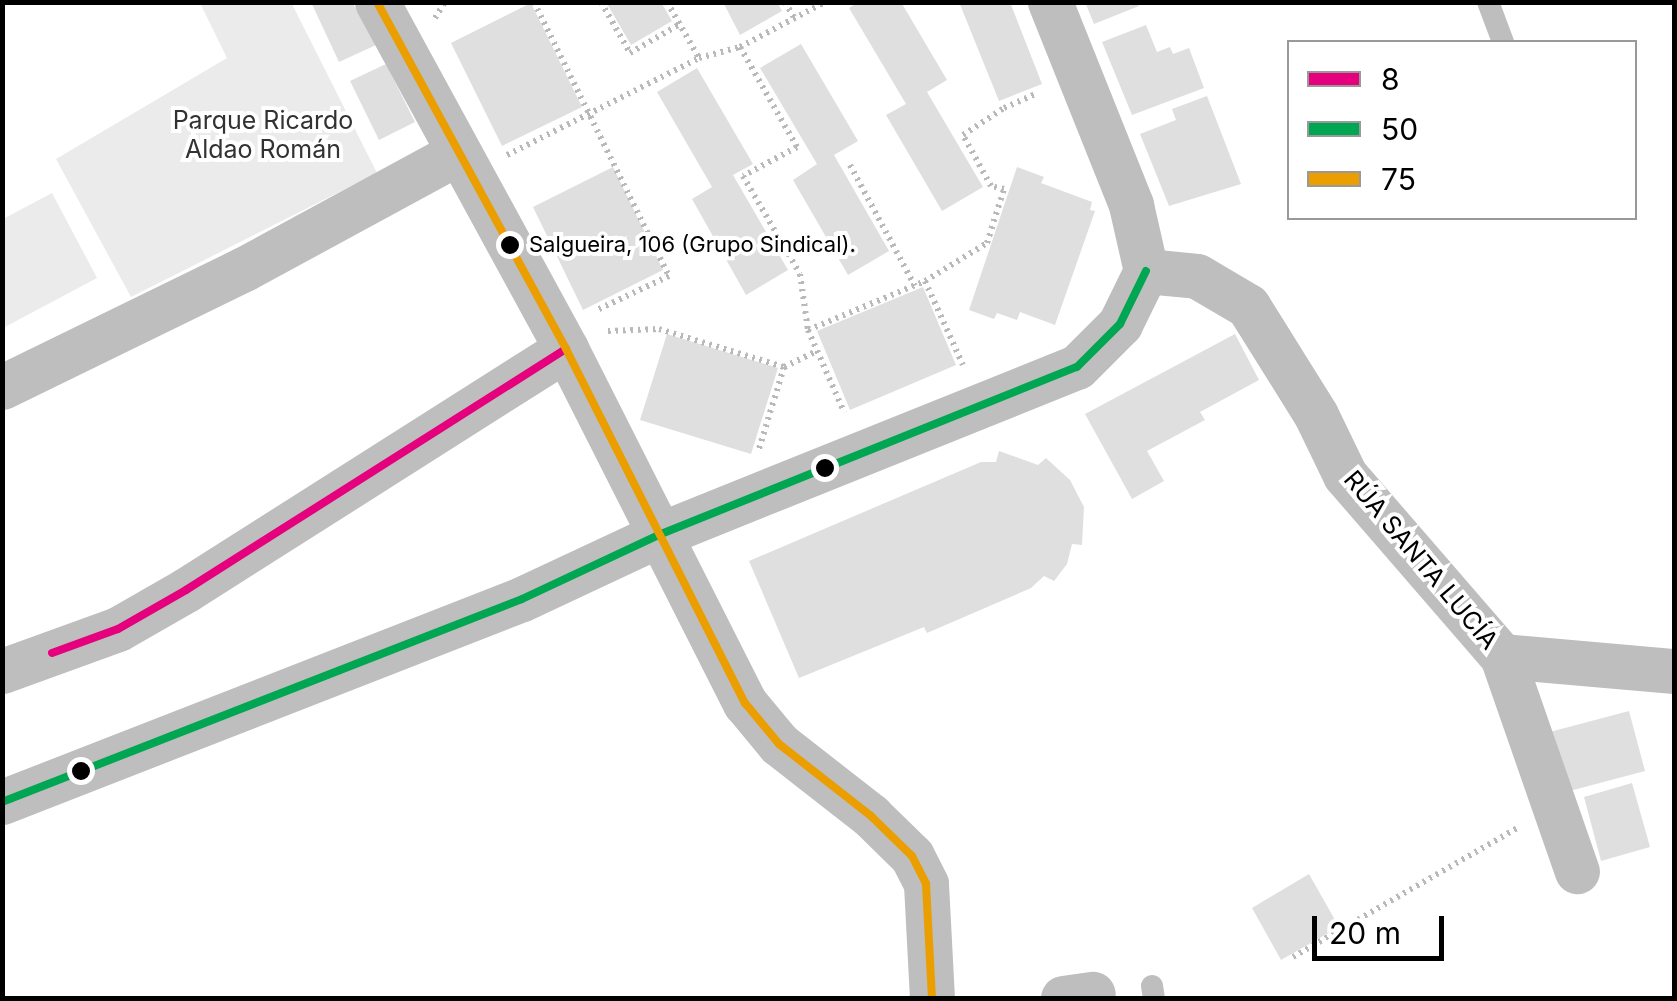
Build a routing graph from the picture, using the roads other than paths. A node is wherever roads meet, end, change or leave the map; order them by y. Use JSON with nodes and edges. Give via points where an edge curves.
{"nodes":[{"id":1,"x":377,"y":2,"type":"edge"},
{"id":2,"x":1050,"y":2,"type":"edge"},
{"id":3,"x":1488,"y":2,"type":"edge"},
{"id":4,"x":1502,"y":40,"type":"edge"},
{"id":5,"x":456,"y":154,"type":"junction"},
{"id":6,"x":1146,"y":272,"type":"junction"},
{"id":7,"x":584,"y":333,"type":"junction"},
{"id":8,"x":2,"y":387,"type":"edge"},
{"id":9,"x":661,"y":534,"type":"junction"},
{"id":10,"x":1502,"y":656,"type":"junction"},
{"id":11,"x":1674,"y":670,"type":"edge"},
{"id":12,"x":2,"y":671,"type":"edge"},
{"id":13,"x":2,"y":802,"type":"edge"},
{"id":14,"x":1577,"y":872,"type":"dead end"},
{"id":15,"x":932,"y":998,"type":"edge"}],
"edges":[{"from":1,"to":5,"type":"street"},
{"from":2,"to":6,"type":"street","via":[[1131,205]]},
{"from":3,"to":4,"type":"lane"},
{"from":5,"to":7,"type":"street"},
{"from":5,"to":8,"type":"street","via":[[244,269]]},
{"from":6,"to":9,"type":"street","via":[[1120,324],[1077,367]]},
{"from":6,"to":10,"type":"street","name":"RÚA SANTA LUCÍA","via":[[1197,276],[1248,306],[1345,475]]},
{"from":7,"to":9,"type":"street"},
{"from":7,"to":12,"type":"street","via":[[186,590],[118,628]]},
{"from":9,"to":13,"type":"street","via":[[522,599]]},
{"from":9,"to":15,"type":"street","via":[[745,702],[778,744],[912,856],[926,884]]},
{"from":10,"to":11,"type":"street","name":"RÚA SANTA LUCÍA"},
{"from":10,"to":14,"type":"street"}]}
